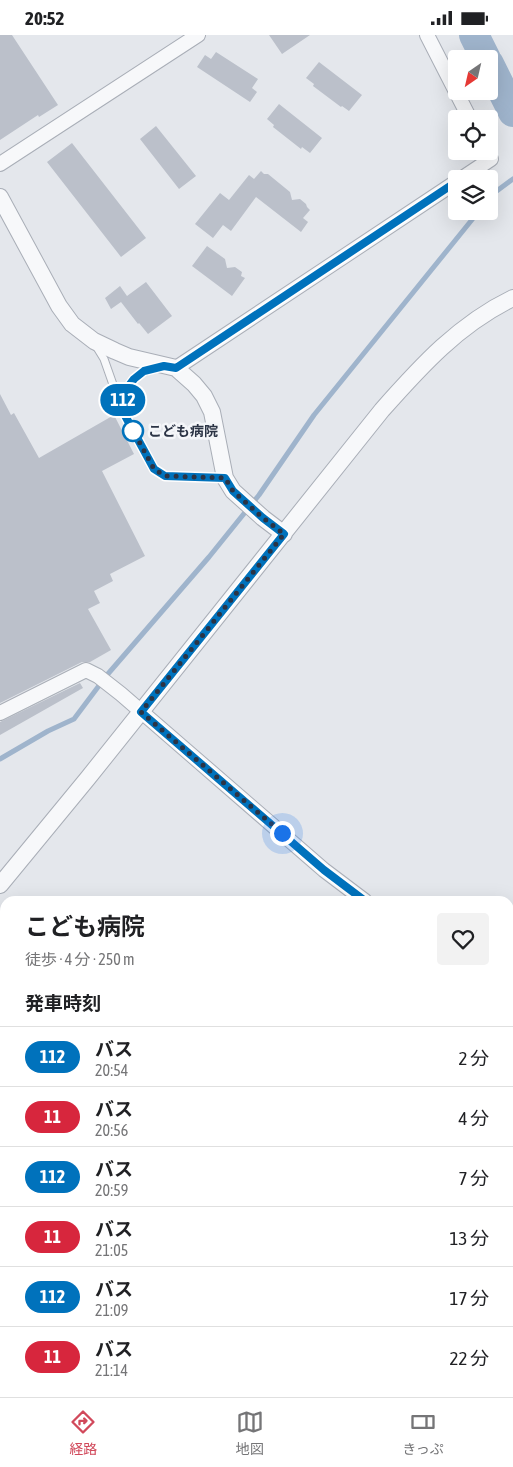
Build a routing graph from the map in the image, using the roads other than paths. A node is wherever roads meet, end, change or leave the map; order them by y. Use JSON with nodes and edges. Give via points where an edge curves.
{"nodes":[{"id":1,"x":198,"y":35,"type":"edge"},
{"id":2,"x":427,"y":35,"type":"edge"},
{"id":3,"x":465,"y":110,"type":"edge"},
{"id":4,"x":490,"y":160,"type":"edge"},
{"id":5,"x":0,"y":164,"type":"edge"},
{"id":6,"x":474,"y":170,"type":"edge"},
{"id":7,"x":448,"y":187,"type":"edge"},
{"id":8,"x":0,"y":197,"type":"edge"},
{"id":9,"x":513,"y":298,"type":"edge"},
{"id":10,"x":94,"y":341,"type":"junction"},
{"id":11,"x":170,"y":367,"type":"junction"},
{"id":12,"x":122,"y":410,"type":"junction"},
{"id":13,"x":229,"y":485,"type":"junction"},
{"id":14,"x":284,"y":534,"type":"junction"},
{"id":15,"x":141,"y":712,"type":"junction"},
{"id":16,"x":0,"y":713,"type":"edge"},
{"id":17,"x":0,"y":885,"type":"edge"},
{"id":18,"x":358,"y":896,"type":"edge"}],
"edges":[{"from":1,"to":5,"type":"street"},
{"from":2,"to":3,"type":"street"},
{"from":4,"to":6,"type":"street"},
{"from":7,"to":11,"type":"street"},
{"from":8,"to":10,"type":"street","via":[[59,307],[72,324]]},
{"from":9,"to":14,"type":"street","via":[[460,331],[416,372]]},
{"from":10,"to":11,"type":"street","via":[[129,357]]},
{"from":10,"to":12,"type":"lane"},
{"from":11,"to":12,"type":"lane","via":[[144,371],[134,379],[124,392]]},
{"from":11,"to":13,"type":"street","via":[[194,384],[212,412]]},
{"from":12,"to":13,"type":"lane","via":[[154,469],[165,476]]},
{"from":13,"to":14,"type":"street"},
{"from":14,"to":15,"type":"street"},
{"from":15,"to":16,"type":"street","via":[[86,669]]},
{"from":15,"to":17,"type":"street"},
{"from":15,"to":18,"type":"street"}]}
